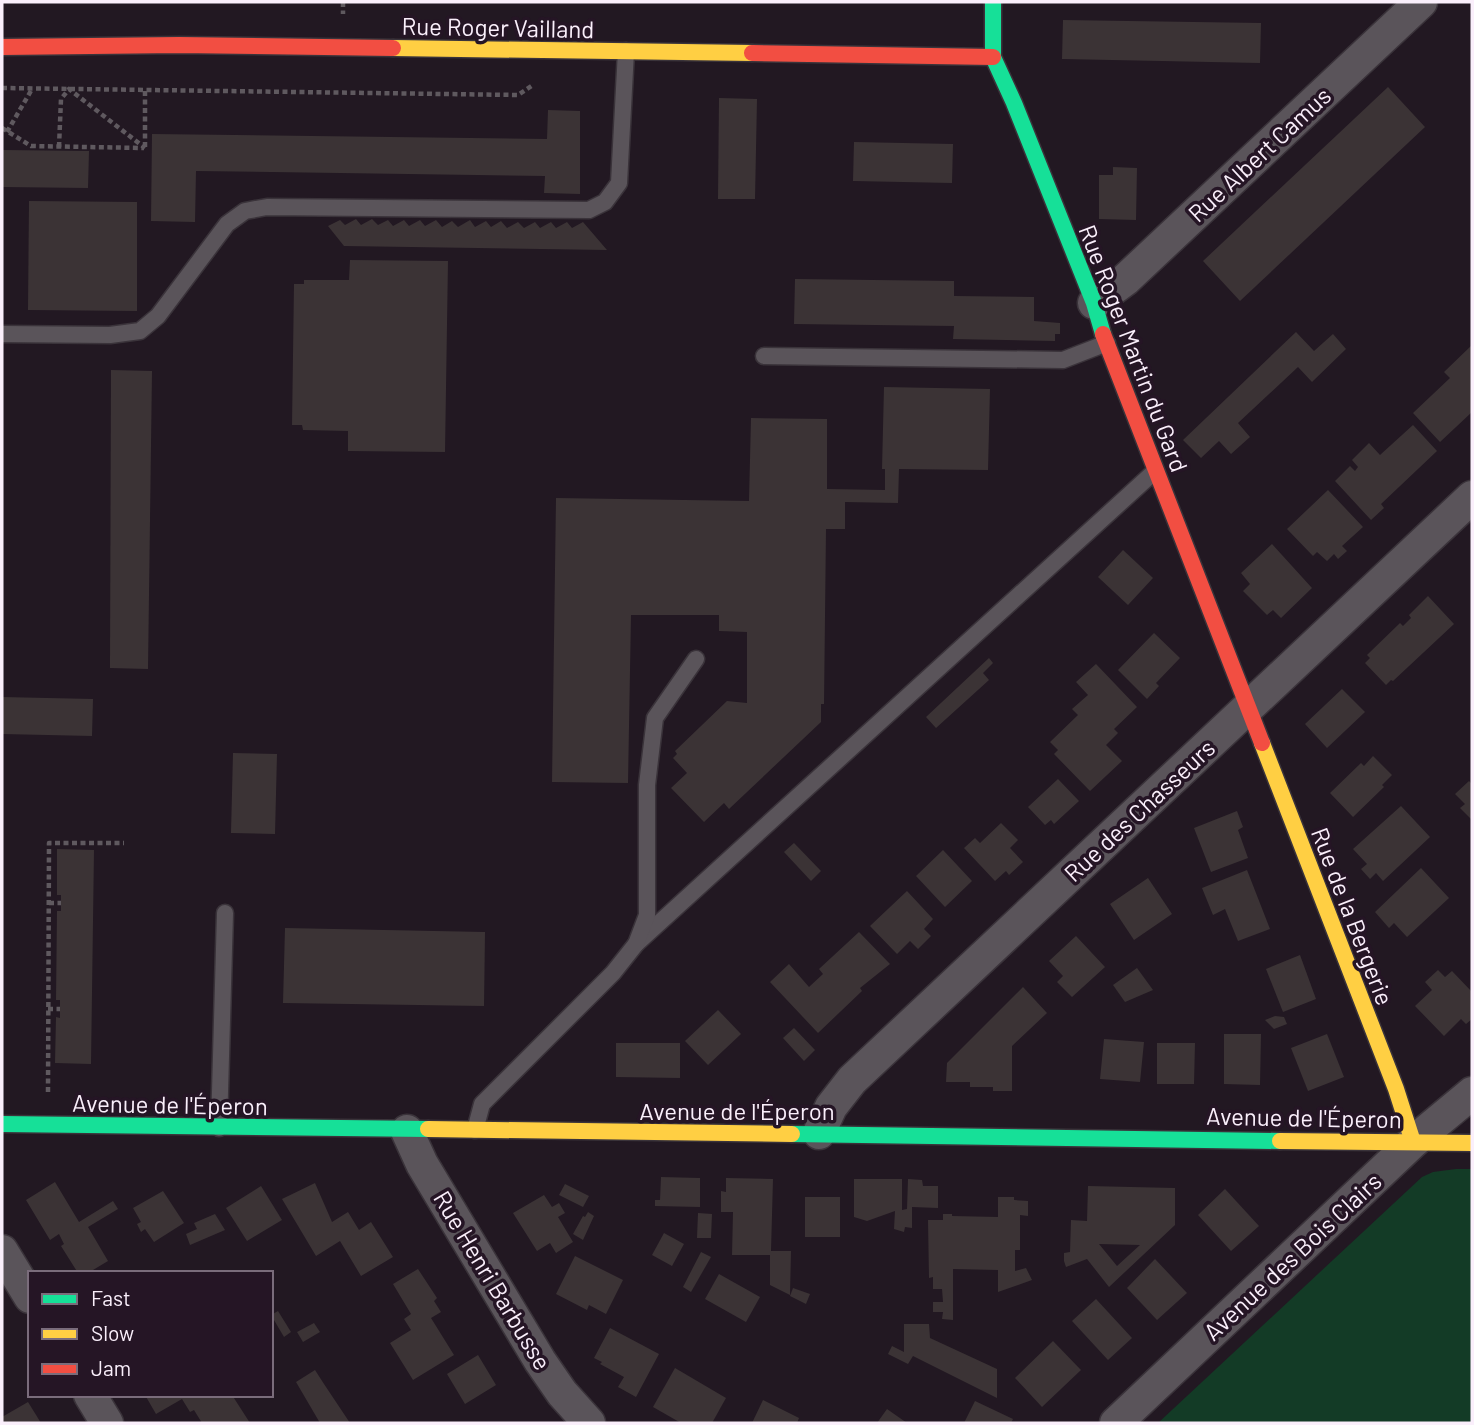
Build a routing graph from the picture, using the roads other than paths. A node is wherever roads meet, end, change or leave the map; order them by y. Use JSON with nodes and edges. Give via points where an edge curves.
{"nodes":[{"id":1,"x":993,"y":2,"type":"edge"},
{"id":2,"x":1421,"y":2,"type":"edge"},
{"id":3,"x":2,"y":47,"type":"edge"},
{"id":4,"x":626,"y":51,"type":"junction"},
{"id":5,"x":993,"y":57,"type":"junction"},
{"id":6,"x":1094,"y":303,"type":"junction"},
{"id":7,"x":2,"y":334,"type":"edge"},
{"id":8,"x":1107,"y":343,"type":"junction"},
{"id":9,"x":764,"y":356,"type":"dead end"},
{"id":10,"x":1157,"y":470,"type":"junction"},
{"id":11,"x":1472,"y":497,"type":"edge"},
{"id":12,"x":696,"y":659,"type":"dead end"},
{"id":13,"x":1247,"y":708,"type":"junction"},
{"id":14,"x":225,"y":913,"type":"dead end"},
{"id":15,"x":636,"y":944,"type":"junction"},
{"id":16,"x":1472,"y":1093,"type":"edge"},
{"id":17,"x":2,"y":1124,"type":"edge"},
{"id":18,"x":219,"y":1128,"type":"junction"},
{"id":19,"x":407,"y":1131,"type":"junction"},
{"id":20,"x":475,"y":1131,"type":"junction"},
{"id":21,"x":819,"y":1133,"type":"junction"},
{"id":22,"x":1413,"y":1142,"type":"junction"},
{"id":23,"x":1472,"y":1143,"type":"edge"},
{"id":24,"x":2,"y":1251,"type":"edge"},
{"id":25,"x":28,"y":1294,"type":"edge"},
{"id":26,"x":91,"y":1397,"type":"edge"},
{"id":27,"x":107,"y":1423,"type":"edge"},
{"id":28,"x":589,"y":1423,"type":"edge"},
{"id":29,"x":1116,"y":1423,"type":"edge"}],
"edges":[{"from":1,"to":5,"type":"street","name":"Rue Roger Martin du Gard"},
{"from":2,"to":6,"type":"street","name":"Rue Albert Camus","via":[[1125,280]]},
{"from":3,"to":4,"type":"street","name":"Rue Roger Vailland"},
{"from":4,"to":5,"type":"street","name":"Rue Roger Vailland"},
{"from":4,"to":7,"type":"lane","via":[[619,183],[605,202],[589,209],[267,207],[245,211],[227,225],[158,316],[140,331]]},
{"from":5,"to":6,"type":"street","name":"Rue Roger Martin du Gard"},
{"from":6,"to":8,"type":"street","name":"Rue Roger Martin du Gard"},
{"from":8,"to":9,"type":"lane","via":[[1063,360]]},
{"from":8,"to":10,"type":"street","name":"Rue Roger Martin du Gard"},
{"from":10,"to":13,"type":"street","name":"Rue Roger Martin du Gard"},
{"from":10,"to":15,"type":"lane"},
{"from":11,"to":13,"type":"street","name":"Rue des Chasseurs"},
{"from":12,"to":15,"type":"lane","via":[[654,718],[647,785],[647,915]]},
{"from":13,"to":21,"type":"street","name":"Rue des Chasseurs","via":[[852,1080],[831,1107]]},
{"from":13,"to":22,"type":"street","name":"Rue de la Bergerie"},
{"from":14,"to":18,"type":"lane"},
{"from":15,"to":20,"type":"lane","via":[[613,973],[482,1104]]},
{"from":16,"to":22,"type":"street","name":"Avenue des Bois Clairs"},
{"from":17,"to":18,"type":"street","name":"Avenue de l'Éperon"},
{"from":18,"to":19,"type":"street","name":"Avenue de l'Éperon"},
{"from":19,"to":20,"type":"street","name":"Avenue de l'Éperon"},
{"from":19,"to":28,"type":"street","name":"Rue Henri Barbusse","via":[[422,1164],[540,1361]]},
{"from":20,"to":21,"type":"street","name":"Avenue de l'Éperon"},
{"from":21,"to":22,"type":"street","name":"Avenue de l'Éperon"},
{"from":22,"to":23,"type":"street","name":"Avenue de l'Éperon"},
{"from":22,"to":29,"type":"street","name":"Avenue des Bois Clairs"},
{"from":24,"to":25,"type":"street"},
{"from":26,"to":27,"type":"street"}]}
